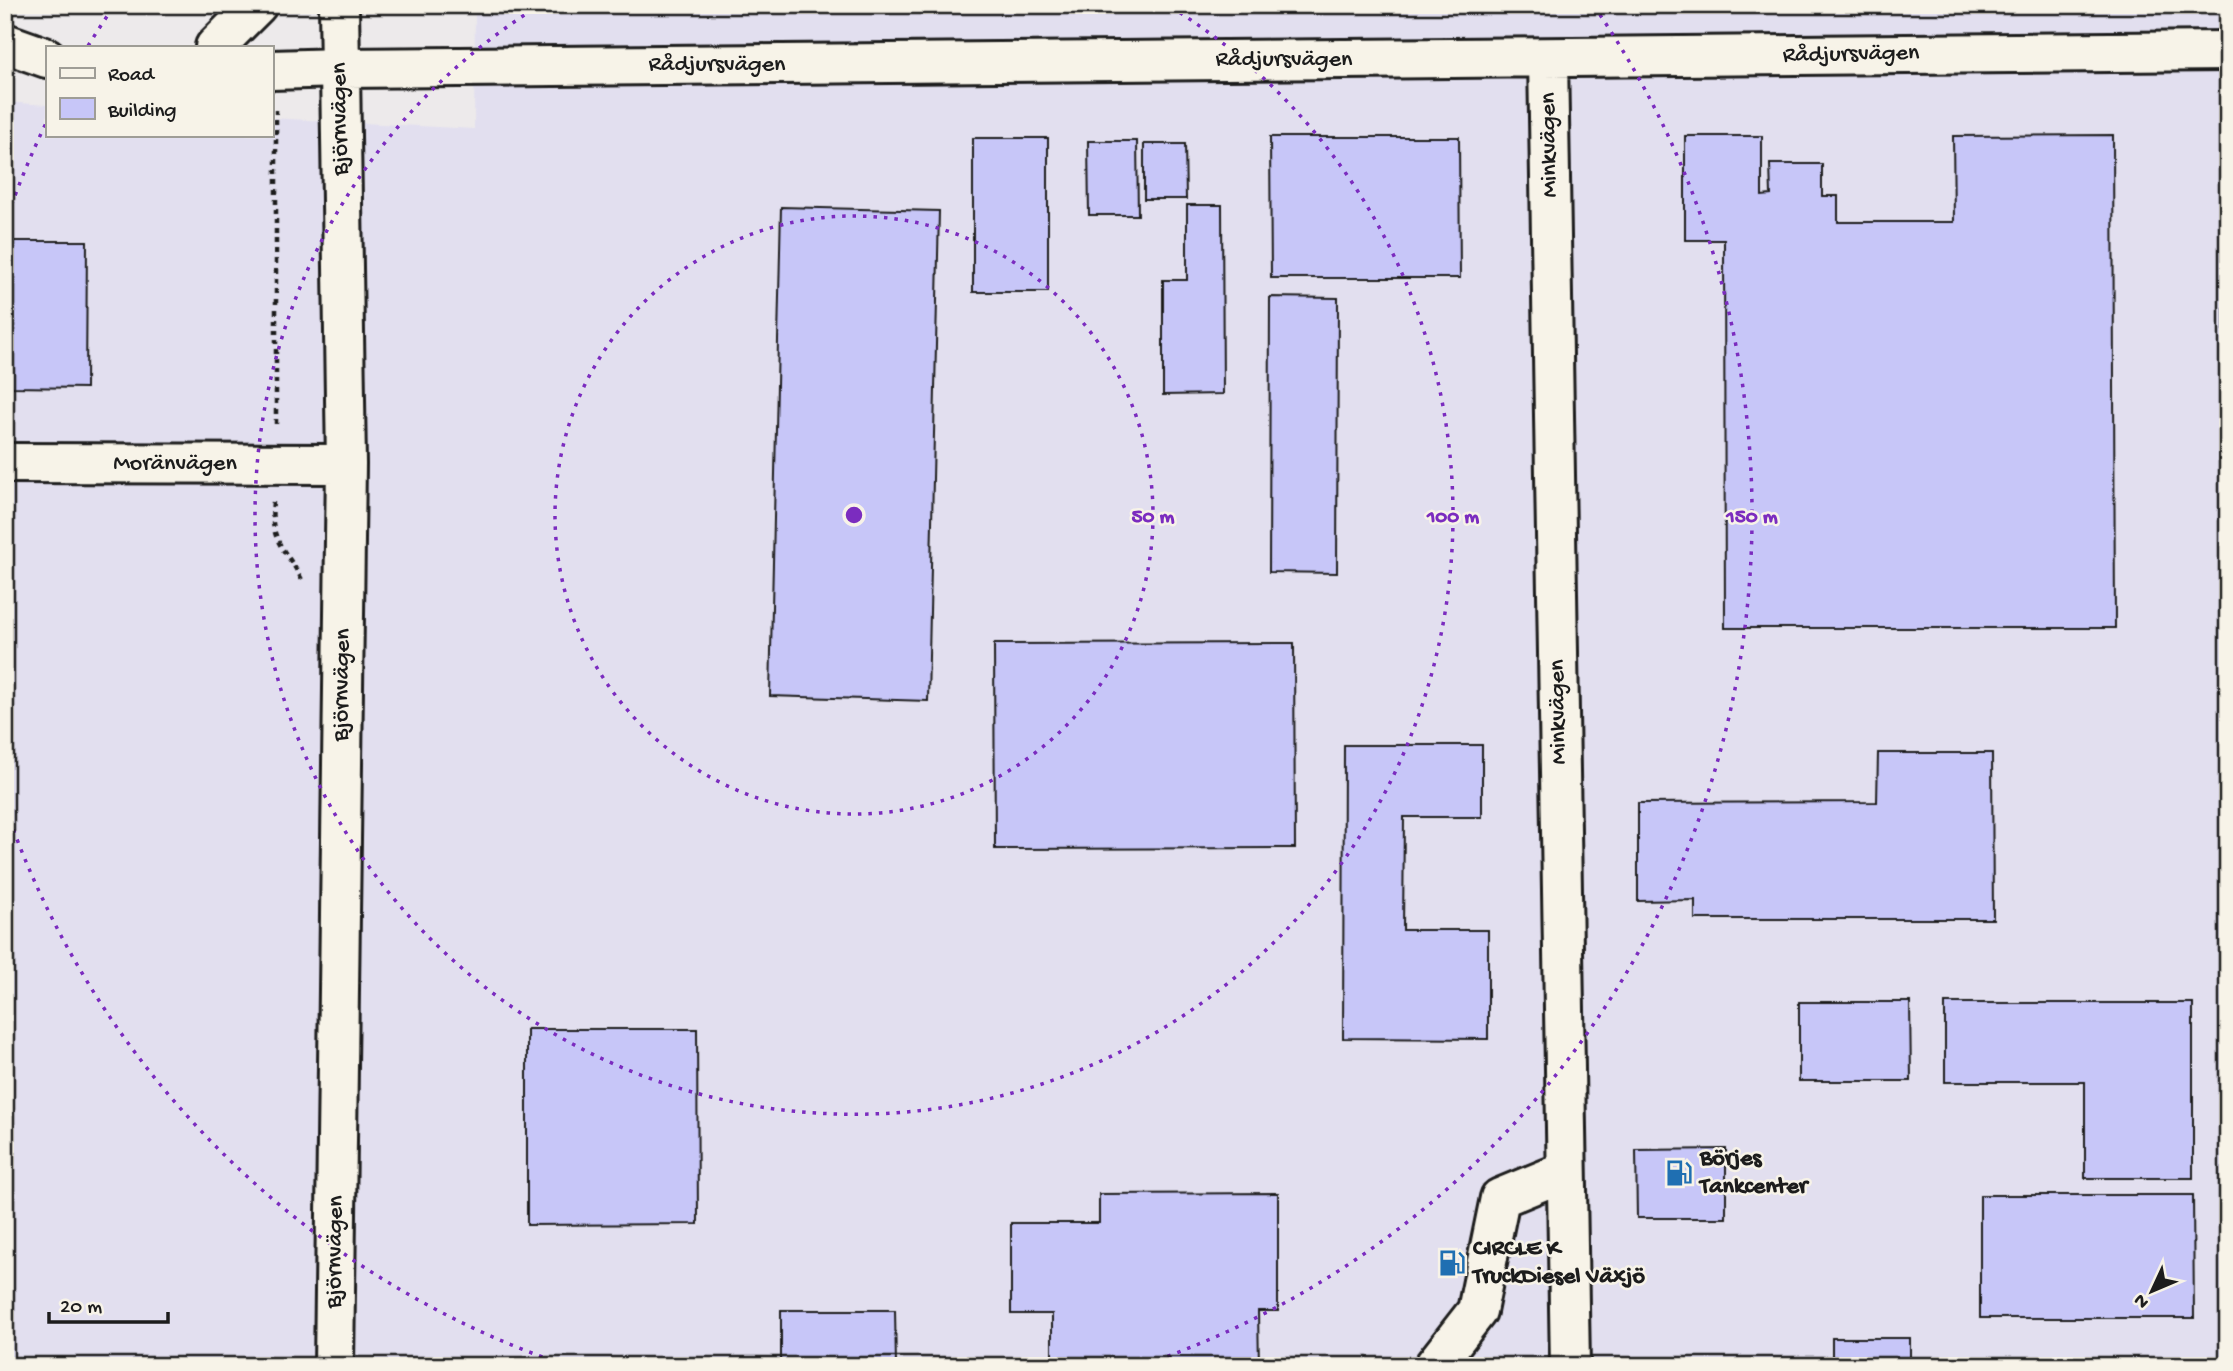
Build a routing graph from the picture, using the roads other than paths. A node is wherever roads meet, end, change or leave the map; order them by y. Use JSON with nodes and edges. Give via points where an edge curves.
{"nodes":[{"id":1,"x":257,"y":5,"type":"edge"},
{"id":2,"x":339,"y":5,"type":"edge"},
{"id":3,"x":5,"y":43,"type":"edge"},
{"id":4,"x":216,"y":46,"type":"edge"},
{"id":5,"x":2228,"y":51,"type":"edge"},
{"id":6,"x":46,"y":58,"type":"edge"},
{"id":7,"x":1548,"y":58,"type":"junction"},
{"id":8,"x":341,"y":68,"type":"junction"},
{"id":9,"x":274,"y":70,"type":"edge"},
{"id":10,"x":5,"y":463,"type":"edge"},
{"id":11,"x":345,"y":464,"type":"junction"},
{"id":12,"x":1566,"y":1171,"type":"junction"},
{"id":13,"x":334,"y":1366,"type":"edge"},
{"id":14,"x":1434,"y":1366,"type":"edge"},
{"id":15,"x":1570,"y":1366,"type":"edge"}],
"edges":[{"from":1,"to":4,"type":"street"},
{"from":2,"to":8,"type":"street","name":"Björnvägen"},
{"from":3,"to":6,"type":"street"},
{"from":5,"to":7,"type":"street","name":"Rådjursvägen"},
{"from":7,"to":8,"type":"street","name":"Rådjursvägen"},
{"from":7,"to":12,"type":"street","name":"Minkvägen"},
{"from":8,"to":9,"type":"street","name":"Rådjursvägen"},
{"from":8,"to":11,"type":"street","name":"Björnvägen"},
{"from":10,"to":11,"type":"street","name":"Moränvägen"},
{"from":11,"to":13,"type":"street","name":"Björnvägen"},
{"from":12,"to":14,"type":"street","via":[[1500,1198],[1477,1311]]},
{"from":12,"to":15,"type":"street","name":"Minkvägen"}]}
